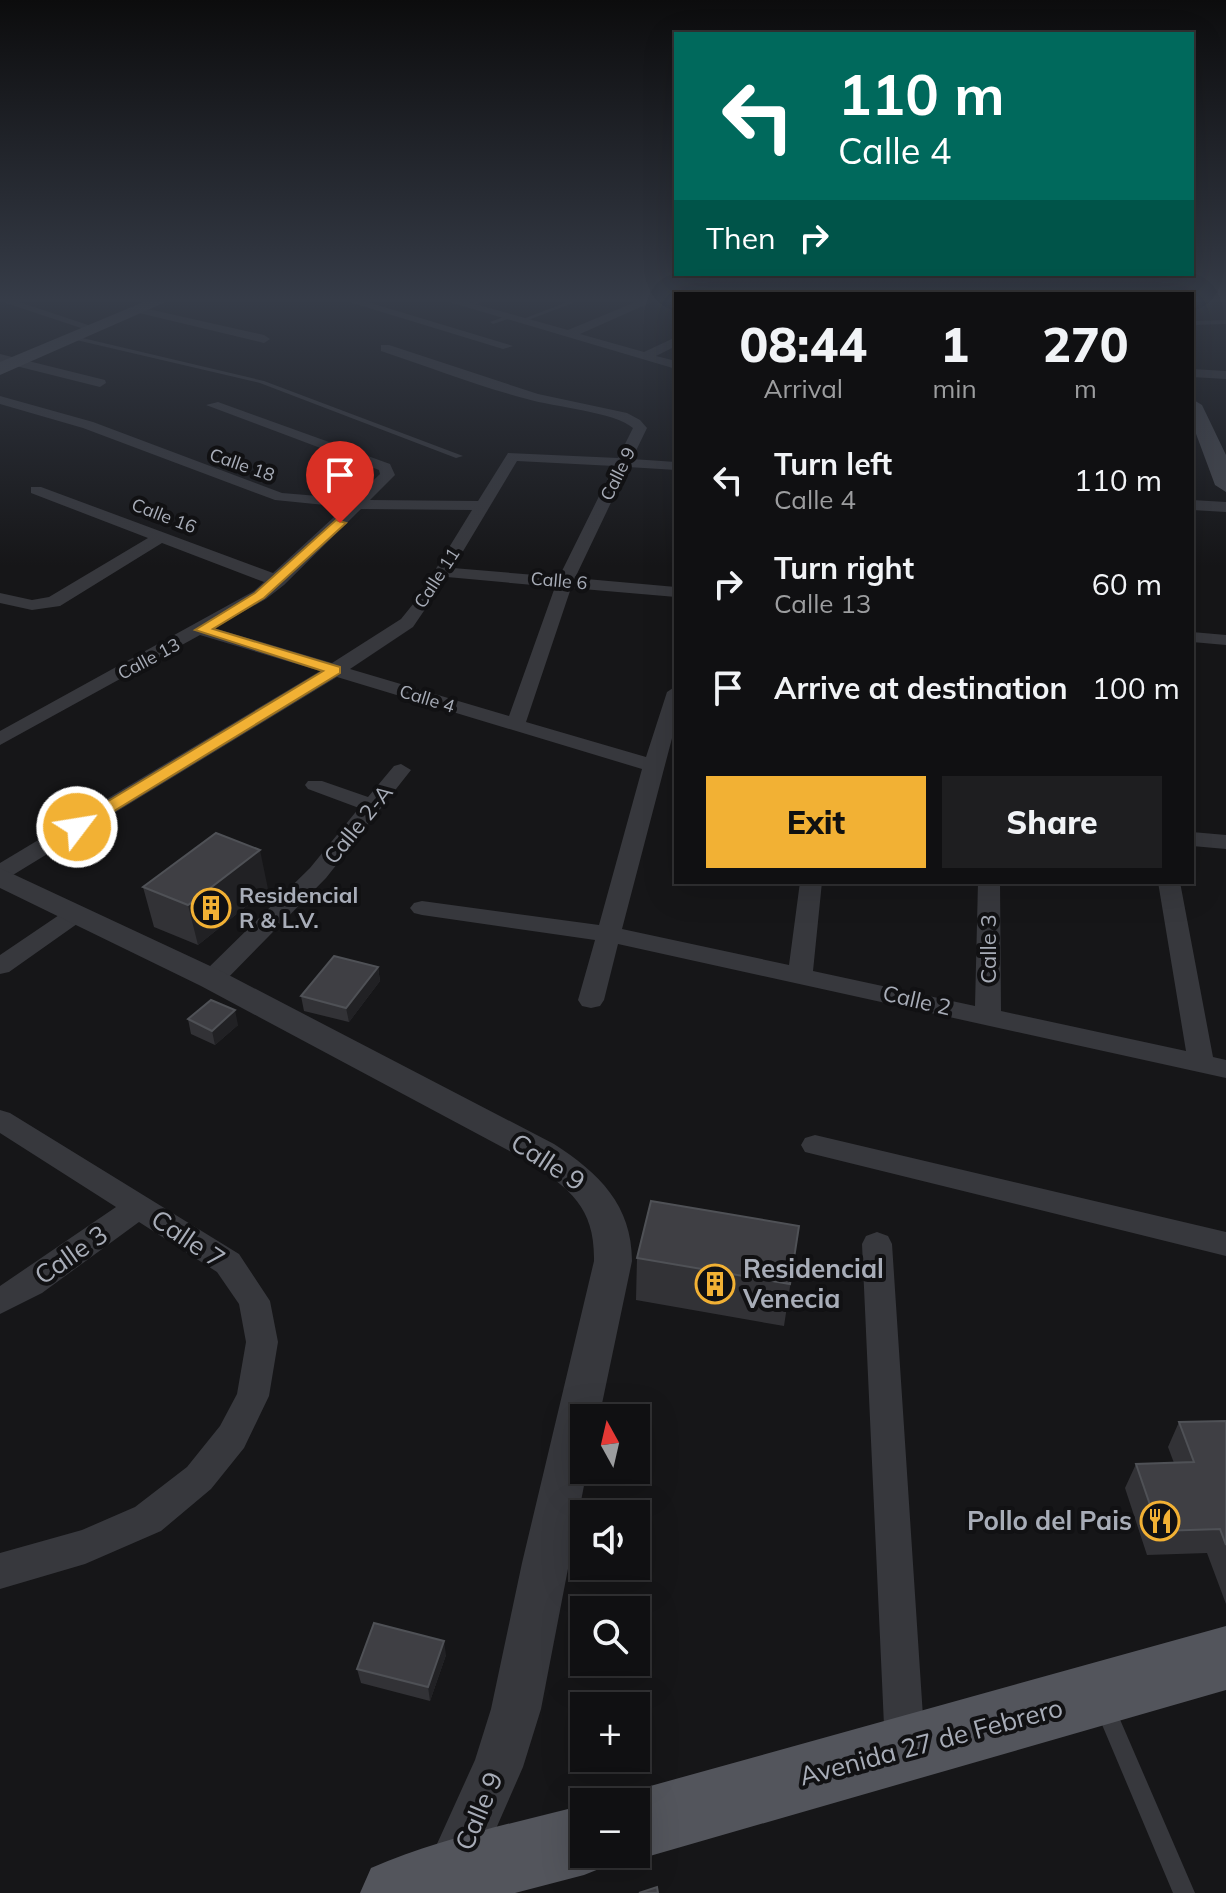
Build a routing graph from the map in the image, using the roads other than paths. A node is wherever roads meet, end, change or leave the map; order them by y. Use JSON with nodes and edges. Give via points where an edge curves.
{"nodes":[{"id":1,"x":282,"y":389,"type":"edge"},
{"id":2,"x":512,"y":389,"type":"edge"},
{"id":3,"x":0,"y":400,"type":"edge"},
{"id":4,"x":213,"y":405,"type":"dead end"},
{"id":5,"x":1194,"y":409,"type":"edge"},
{"id":6,"x":459,"y":456,"type":"dead end"},
{"id":7,"x":624,"y":462,"type":"junction"},
{"id":8,"x":674,"y":466,"type":"edge"},
{"id":9,"x":1226,"y":485,"type":"edge"},
{"id":10,"x":36,"y":490,"type":"dead end"},
{"id":11,"x":361,"y":504,"type":"junction"},
{"id":12,"x":1194,"y":505,"type":"edge"},
{"id":13,"x":483,"y":506,"type":"junction"},
{"id":14,"x":1226,"y":507,"type":"edge"},
{"id":15,"x":162,"y":536,"type":"junction"},
{"id":16,"x":442,"y":572,"type":"junction"},
{"id":17,"x":278,"y":581,"type":"junction"},
{"id":18,"x":565,"y":582,"type":"junction"},
{"id":19,"x":674,"y":592,"type":"edge"},
{"id":20,"x":0,"y":598,"type":"edge"},
{"id":21,"x":202,"y":630,"type":"junction"},
{"id":22,"x":1194,"y":637,"type":"edge"},
{"id":23,"x":1226,"y":640,"type":"edge"},
{"id":24,"x":335,"y":670,"type":"junction"},
{"id":25,"x":674,"y":698,"type":"edge"},
{"id":26,"x":515,"y":726,"type":"junction"},
{"id":27,"x":0,"y":739,"type":"edge"},
{"id":28,"x":653,"y":766,"type":"junction"},
{"id":29,"x":401,"y":770,"type":"dead end"},
{"id":30,"x":315,"y":785,"type":"dead end"},
{"id":31,"x":374,"y":806,"type":"junction"},
{"id":32,"x":1194,"y":839,"type":"edge"},
{"id":33,"x":1226,"y":842,"type":"edge"},
{"id":34,"x":0,"y":875,"type":"edge"},
{"id":35,"x":811,"y":884,"type":"edge"},
{"id":36,"x":989,"y":884,"type":"edge"},
{"id":37,"x":1169,"y":884,"type":"edge"},
{"id":38,"x":422,"y":908,"type":"dead end"},
{"id":39,"x":76,"y":914,"type":"junction"},
{"id":40,"x":608,"y":934,"type":"junction"},
{"id":41,"x":0,"y":966,"type":"edge"},
{"id":42,"x":800,"y":974,"type":"junction"},
{"id":43,"x":212,"y":979,"type":"junction"},
{"id":44,"x":591,"y":1000,"type":"dead end"},
{"id":45,"x":988,"y":1016,"type":"junction"},
{"id":46,"x":1201,"y":1063,"type":"junction"},
{"id":47,"x":1226,"y":1069,"type":"edge"},
{"id":48,"x":0,"y":1120,"type":"edge"},
{"id":49,"x":815,"y":1145,"type":"dead end"},
{"id":50,"x":140,"y":1206,"type":"junction"},
{"id":51,"x":877,"y":1244,"type":"dead end"},
{"id":52,"x":1226,"y":1244,"type":"edge"},
{"id":53,"x":0,"y":1301,"type":"edge"},
{"id":54,"x":0,"y":1571,"type":"edge"},
{"id":55,"x":1226,"y":1658,"type":"edge"},
{"id":56,"x":1100,"y":1696,"type":"junction"},
{"id":57,"x":905,"y":1747,"type":"junction"},
{"id":58,"x":650,"y":1821,"type":"edge"},
{"id":59,"x":570,"y":1844,"type":"edge"},
{"id":60,"x":436,"y":1886,"type":"edge"},
{"id":61,"x":1184,"y":1893,"type":"edge"}],
"edges":[{"from":1,"to":6,"type":"lane"},
{"from":2,"to":7,"type":"street","name":"Calle 9","via":[[636,421],[640,428]]},
{"from":3,"to":11,"type":"street","name":"Calle 18","via":[[88,425],[266,493]]},
{"from":4,"to":11,"type":"street","name":"Calle 13","via":[[385,467],[388,475]]},
{"from":5,"to":9,"type":"main road"},
{"from":7,"to":8,"type":"street"},
{"from":7,"to":13,"type":"street","name":"Calle 11","via":[[517,455],[510,458]]},
{"from":7,"to":18,"type":"street","name":"Calle 9"},
{"from":10,"to":15,"type":"street","name":"Calle 16"},
{"from":11,"to":13,"type":"street","name":"Calle 18"},
{"from":11,"to":17,"type":"street","name":"Calle 13"},
{"from":12,"to":14,"type":"street"},
{"from":13,"to":16,"type":"street","name":"Calle 11"},
{"from":15,"to":17,"type":"street","name":"Calle 16"},
{"from":15,"to":20,"type":"street","via":[[54,602],[32,605]]},
{"from":16,"to":18,"type":"street","name":"Calle 6"},
{"from":16,"to":24,"type":"street","name":"Calle 11","via":[[407,623]]},
{"from":17,"to":21,"type":"street","name":"Calle 13"},
{"from":18,"to":19,"type":"street","name":"Calle 6"},
{"from":18,"to":26,"type":"street","name":"Calle 9"},
{"from":21,"to":24,"type":"street","name":"Calle 4"},
{"from":21,"to":27,"type":"street","name":"Calle 13"},
{"from":22,"to":23,"type":"street"},
{"from":24,"to":26,"type":"street","name":"Calle 4"},
{"from":24,"to":34,"type":"street","name":"Calle 11"},
{"from":25,"to":28,"type":"street"},
{"from":26,"to":28,"type":"street","name":"Calle 4"},
{"from":28,"to":40,"type":"street"},
{"from":29,"to":31,"type":"street","name":"Calle 2-A"},
{"from":30,"to":31,"type":"street"},
{"from":31,"to":43,"type":"street","name":"Calle 2-A","via":[[318,873]]},
{"from":32,"to":33,"type":"street"},
{"from":34,"to":39,"type":"street","name":"Calle 9"},
{"from":35,"to":42,"type":"street"},
{"from":36,"to":45,"type":"street","name":"Calle 3"},
{"from":37,"to":46,"type":"street"},
{"from":38,"to":40,"type":"street","name":"Calle 2"},
{"from":39,"to":41,"type":"street"},
{"from":39,"to":43,"type":"street","name":"Calle 9"},
{"from":40,"to":42,"type":"street","name":"Calle 2"},
{"from":40,"to":44,"type":"street"},
{"from":42,"to":45,"type":"street","name":"Calle 2"},
{"from":43,"to":60,"type":"street","name":"Calle 9","via":[[542,1153],[587,1185],[609,1222],[613,1261],[516,1709],[498,1767],[458,1855]]},
{"from":45,"to":46,"type":"street","name":"Calle 2"},
{"from":46,"to":47,"type":"street","name":"Calle 2"},
{"from":48,"to":50,"type":"street","name":"Calle 7"},
{"from":49,"to":52,"type":"street"},
{"from":50,"to":53,"type":"street","name":"Calle 3"},
{"from":50,"to":54,"type":"street","name":"Calle 7","via":[[228,1263],[254,1301],[262,1342],[253,1396],[232,1437],[199,1478],[148,1519],[85,1547]]},
{"from":51,"to":57,"type":"street"},
{"from":55,"to":56,"type":"main road","name":"Avenida 27 de Febrero"},
{"from":56,"to":57,"type":"main road","name":"Avenida 27 de Febrero"},
{"from":56,"to":61,"type":"lane"},
{"from":57,"to":58,"type":"main road","name":"Avenida 27 de Febrero"},
{"from":59,"to":60,"type":"main road"}]}
